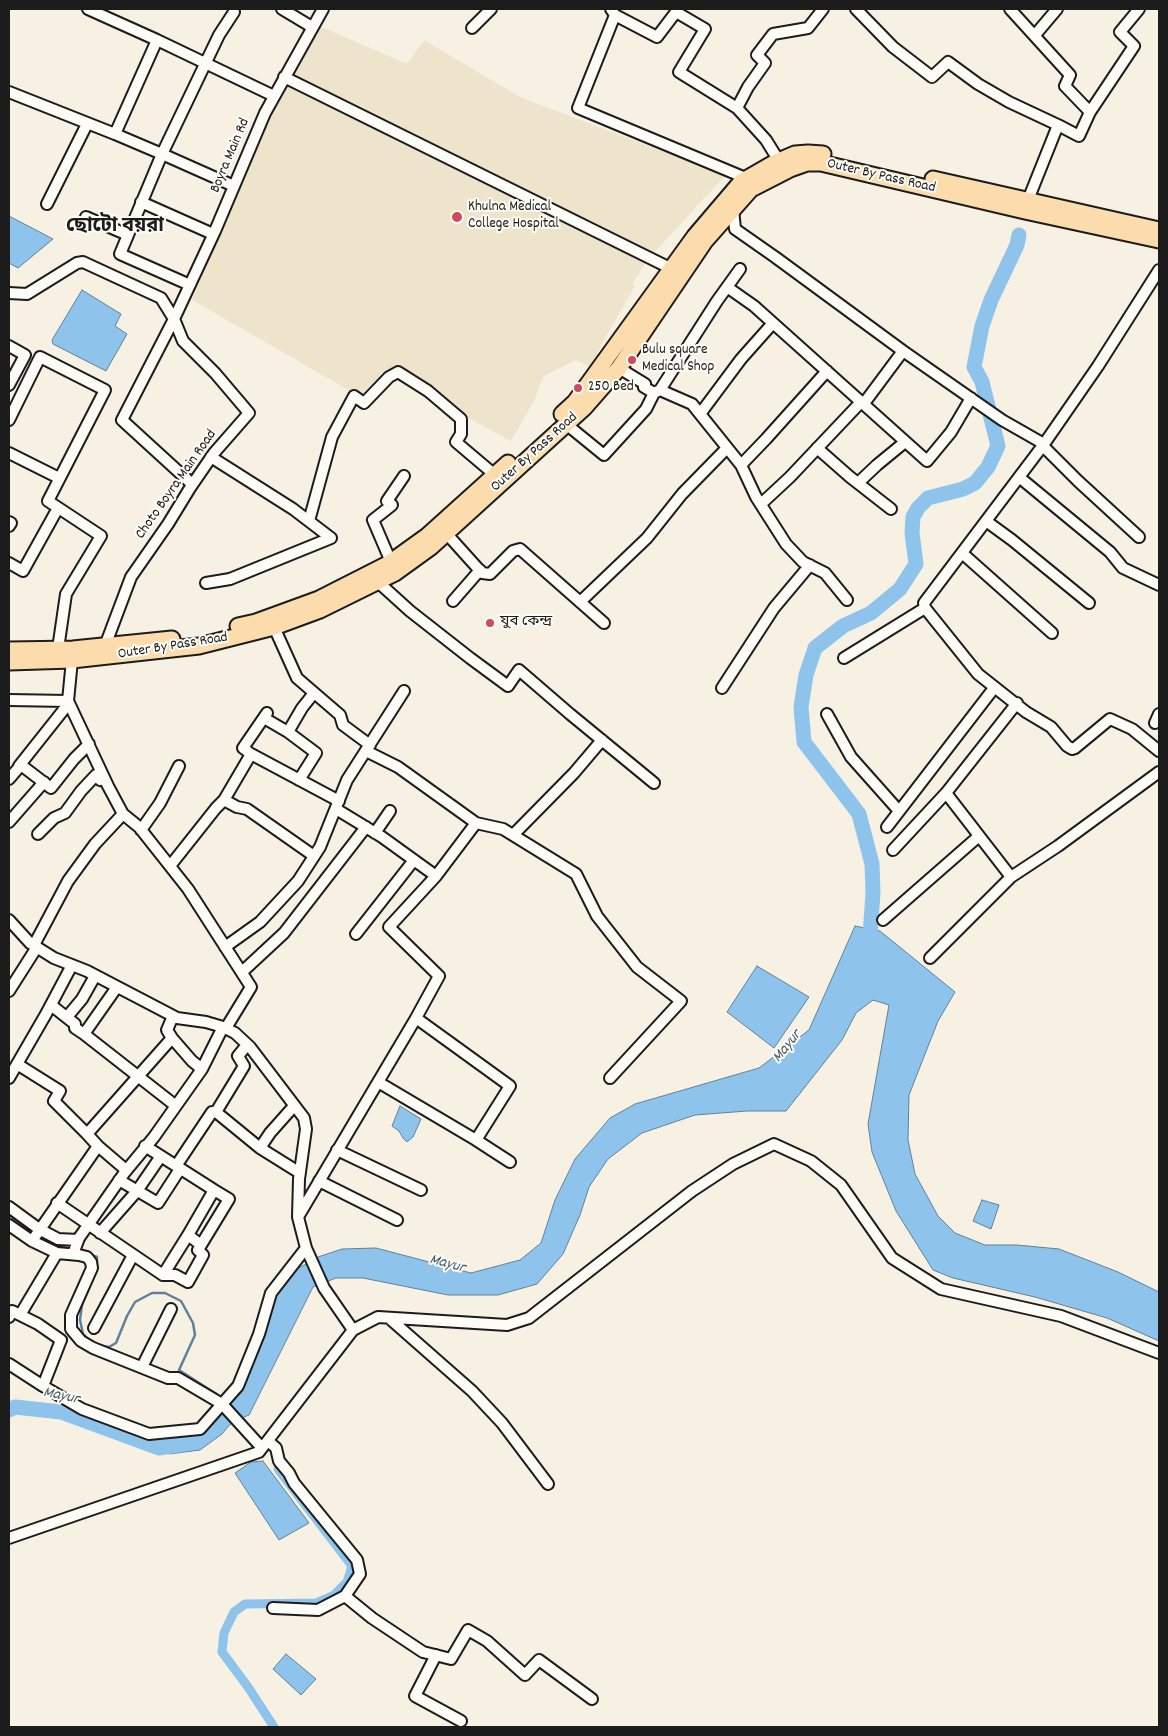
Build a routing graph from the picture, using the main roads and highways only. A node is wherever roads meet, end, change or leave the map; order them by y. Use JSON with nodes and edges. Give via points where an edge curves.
{"nodes":[{"id":1,"x":1159,"y":230,"type":"edge"},
{"id":2,"x":1159,"y":240,"type":"edge"},
{"id":3,"x":9,"y":650,"type":"edge"},
{"id":4,"x":9,"y":662,"type":"edge"}],
"edges":[{"from":1,"to":3,"type":"main road","name":"Outer By Pass Road","via":[[824,154],[795,154],[741,182],[695,236],[576,402],[427,536],[391,562],[318,599],[256,622],[200,636],[105,646]]},
{"from":2,"to":4,"type":"main road","name":"Outer By Pass Road","via":[[821,163],[807,163],[751,189],[705,241],[619,368],[584,408],[431,547],[395,573],[320,610],[274,627],[199,646],[72,660]]}]}
